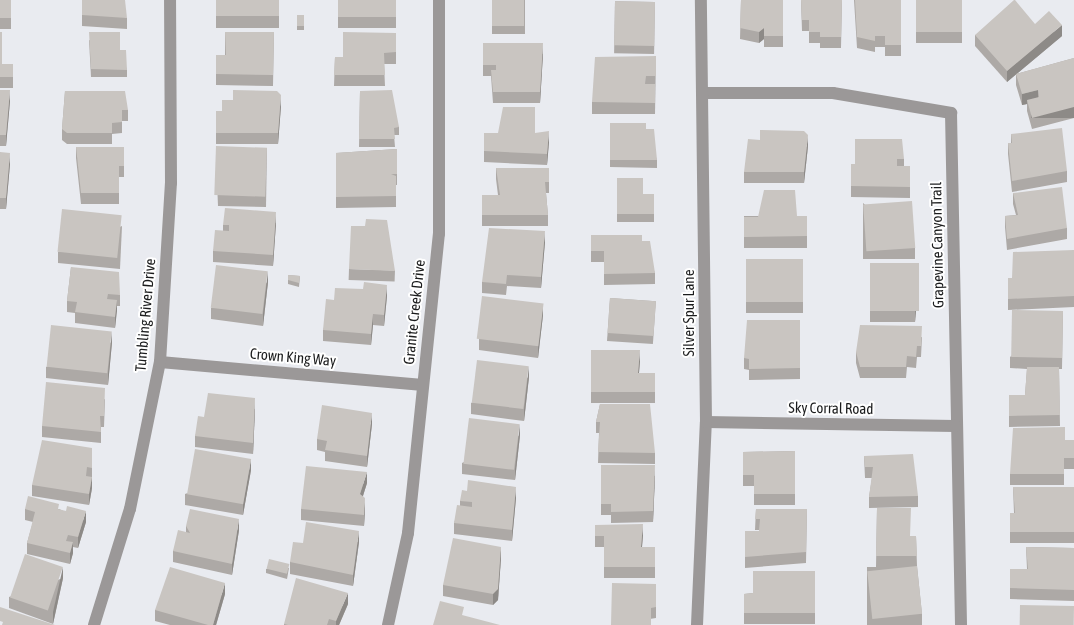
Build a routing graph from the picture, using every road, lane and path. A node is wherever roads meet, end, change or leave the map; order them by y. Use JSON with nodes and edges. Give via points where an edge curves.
{"nodes":[{"id":1,"x":170,"y":0,"type":"edge"},
{"id":2,"x":439,"y":0,"type":"edge"},
{"id":3,"x":701,"y":0,"type":"edge"},
{"id":4,"x":704,"y":93,"type":"junction"},
{"id":5,"x":160,"y":362,"type":"junction"},
{"id":6,"x":423,"y":385,"type":"junction"},
{"id":7,"x":706,"y":422,"type":"junction"},
{"id":8,"x":956,"y":426,"type":"junction"},
{"id":9,"x":94,"y":625,"type":"edge"},
{"id":10,"x":388,"y":625,"type":"edge"},
{"id":11,"x":697,"y":625,"type":"edge"},
{"id":12,"x":961,"y":625,"type":"edge"}],
"edges":[{"from":1,"to":5,"type":"street","name":"Tumbling River Drive","via":[[171,183]]},
{"from":2,"to":6,"type":"street","name":"Granite Creek Drive","via":[[439,234]]},
{"from":3,"to":4,"type":"street","name":"Silver Spur Lane"},
{"from":4,"to":7,"type":"street","name":"Silver Spur Lane"},
{"from":4,"to":8,"type":"street","name":"Grapevine Canyon Trail","via":[[833,93],[951,113]]},
{"from":5,"to":6,"type":"street","name":"Crown King Way"},
{"from":5,"to":9,"type":"street","name":"Tumbling River Drive","via":[[130,509]]},
{"from":6,"to":10,"type":"street","name":"Granite Creek Drive","via":[[408,533]]},
{"from":7,"to":8,"type":"street","name":"Sky Corral Road"},
{"from":7,"to":11,"type":"street","name":"Silver Spur Lane"},
{"from":8,"to":12,"type":"street","name":"Grapevine Canyon Trail"}]}
